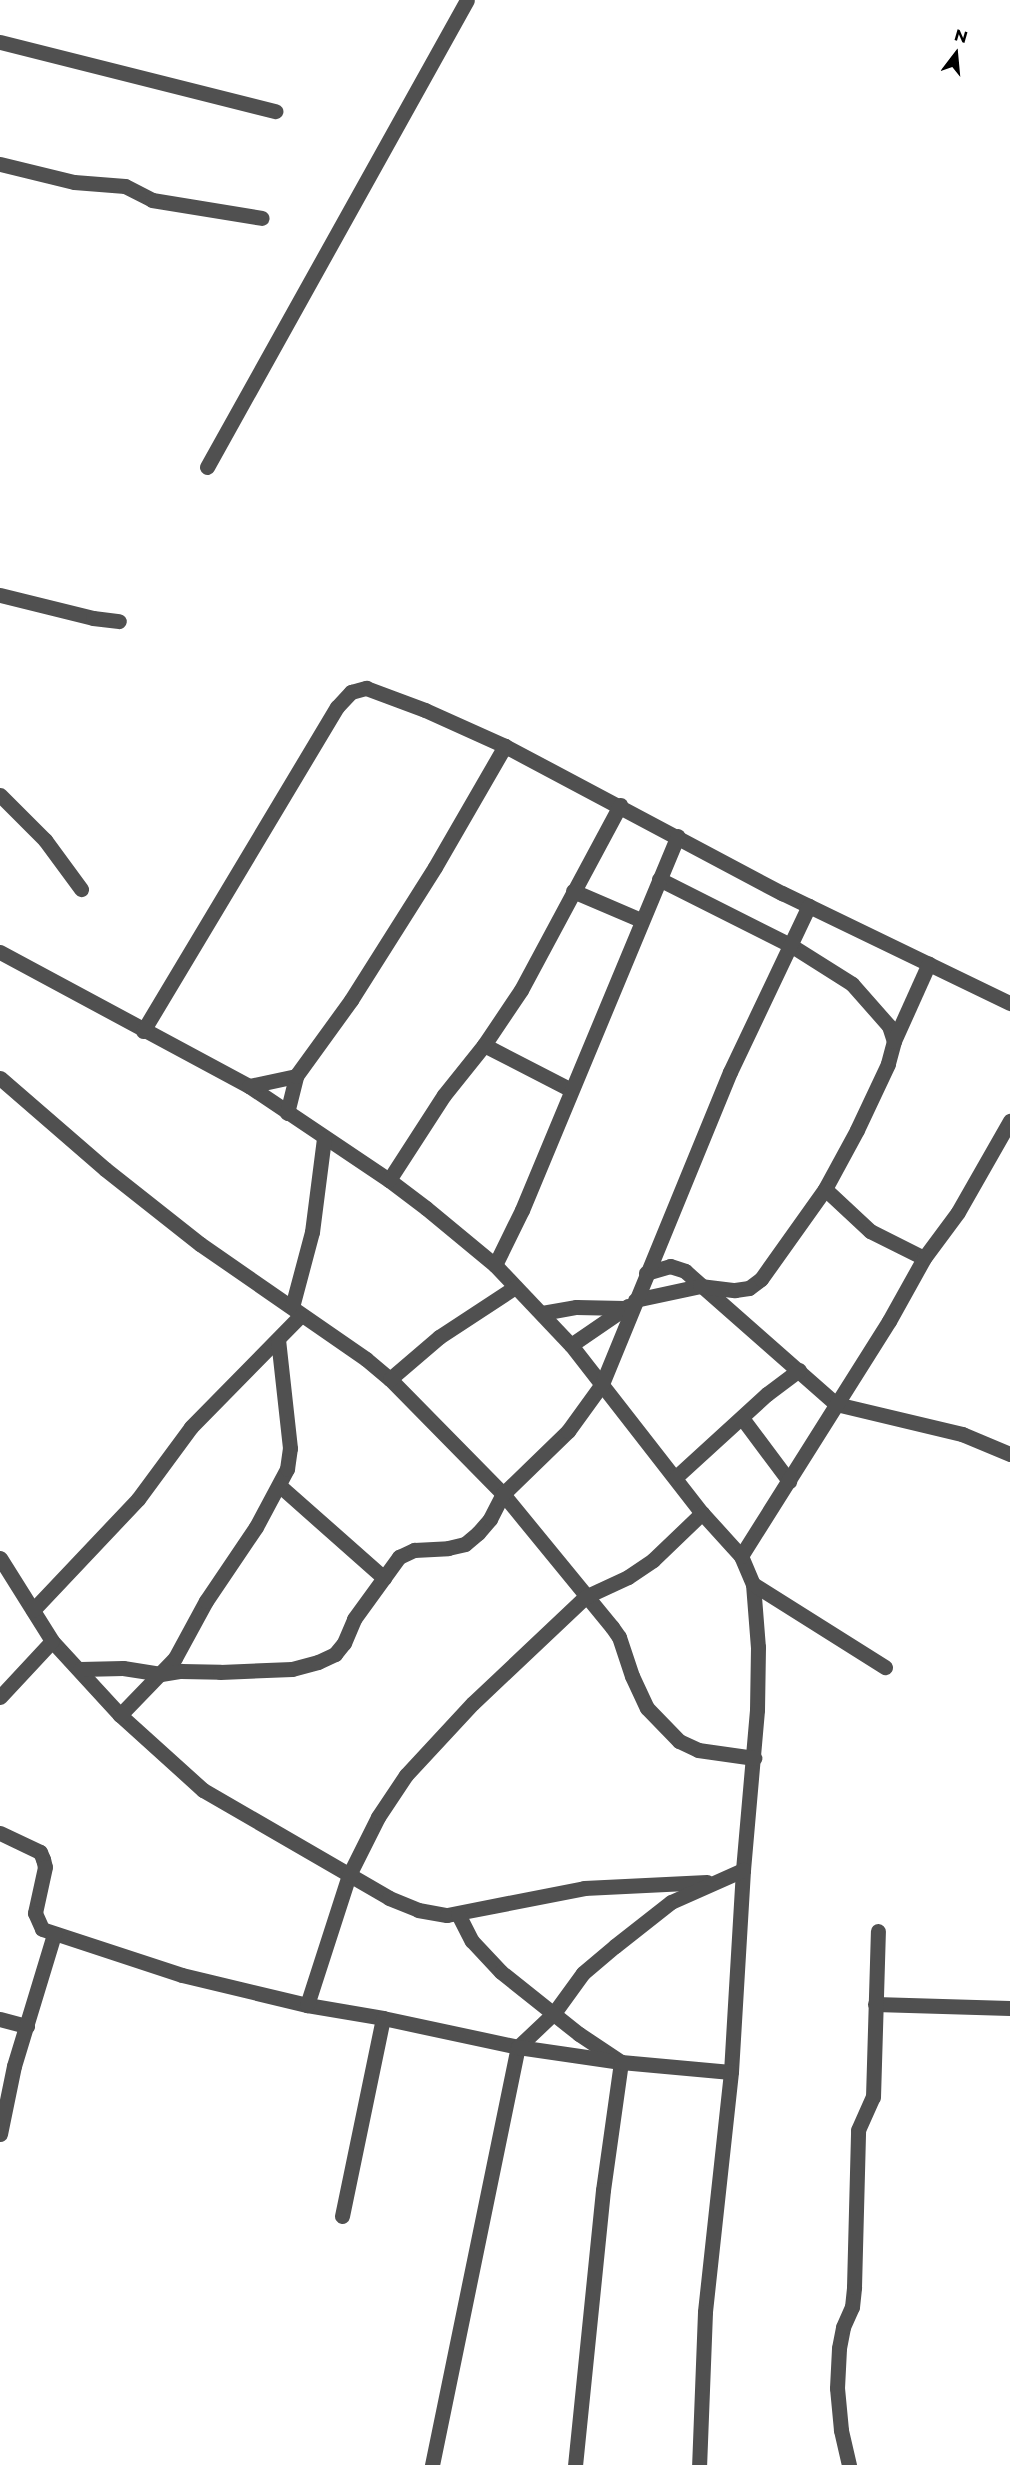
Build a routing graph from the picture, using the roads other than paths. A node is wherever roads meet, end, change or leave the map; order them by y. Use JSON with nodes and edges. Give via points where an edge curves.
{"nodes":[{"id":1,"x":467,"y":0,"type":"edge"},
{"id":2,"x":0,"y":42,"type":"edge"},
{"id":3,"x":275,"y":111,"type":"dead end"},
{"id":4,"x":0,"y":164,"type":"edge"},
{"id":5,"x":262,"y":218,"type":"dead end"},
{"id":6,"x":207,"y":467,"type":"dead end"},
{"id":7,"x":0,"y":595,"type":"edge"},
{"id":8,"x":120,"y":621,"type":"dead end"},
{"id":9,"x":505,"y":746,"type":"junction"},
{"id":10,"x":0,"y":795,"type":"edge"},
{"id":11,"x":620,"y":805,"type":"junction"},
{"id":12,"x":678,"y":836,"type":"junction"},
{"id":13,"x":659,"y":879,"type":"junction"},
{"id":14,"x":81,"y":889,"type":"dead end"},
{"id":15,"x":573,"y":891,"type":"junction"},
{"id":16,"x":808,"y":906,"type":"junction"},
{"id":17,"x":641,"y":920,"type":"junction"},
{"id":18,"x":792,"y":946,"type":"junction"},
{"id":19,"x":0,"y":952,"type":"edge"},
{"id":20,"x":928,"y":963,"type":"junction"},
{"id":21,"x":1010,"y":1003,"type":"edge"},
{"id":22,"x":143,"y":1030,"type":"junction"},
{"id":23,"x":894,"y":1041,"type":"junction"},
{"id":24,"x":484,"y":1045,"type":"junction"},
{"id":25,"x":296,"y":1076,"type":"junction"},
{"id":26,"x":0,"y":1078,"type":"edge"},
{"id":27,"x":249,"y":1086,"type":"junction"},
{"id":28,"x":571,"y":1090,"type":"junction"},
{"id":29,"x":287,"y":1113,"type":"junction"},
{"id":30,"x":1010,"y":1121,"type":"edge"},
{"id":31,"x":324,"y":1138,"type":"junction"},
{"id":32,"x":389,"y":1180,"type":"junction"},
{"id":33,"x":825,"y":1189,"type":"junction"},
{"id":34,"x":924,"y":1258,"type":"junction"},
{"id":35,"x":495,"y":1265,"type":"junction"},
{"id":36,"x":646,"y":1272,"type":"junction"},
{"id":37,"x":300,"y":1279,"type":"junction"},
{"id":38,"x":700,"y":1286,"type":"junction"},
{"id":39,"x":515,"y":1287,"type":"junction"},
{"id":40,"x":275,"y":1295,"type":"junction"},
{"id":41,"x":631,"y":1304,"type":"junction"},
{"id":42,"x":296,"y":1311,"type":"junction"},
{"id":43,"x":542,"y":1313,"type":"junction"},
{"id":44,"x":278,"y":1340,"type":"junction"},
{"id":45,"x":571,"y":1345,"type":"junction"},
{"id":46,"x":799,"y":1370,"type":"junction"},
{"id":47,"x":390,"y":1379,"type":"junction"},
{"id":48,"x":602,"y":1384,"type":"junction"},
{"id":49,"x":836,"y":1404,"type":"junction"},
{"id":50,"x":742,"y":1418,"type":"junction"},
{"id":51,"x":1010,"y":1454,"type":"edge"},
{"id":52,"x":676,"y":1477,"type":"junction"},
{"id":53,"x":789,"y":1481,"type":"junction"},
{"id":54,"x":280,"y":1486,"type":"junction"},
{"id":55,"x":503,"y":1494,"type":"junction"},
{"id":56,"x":702,"y":1513,"type":"junction"},
{"id":57,"x":741,"y":1557,"type":"junction"},
{"id":58,"x":0,"y":1558,"type":"edge"},
{"id":59,"x":384,"y":1578,"type":"junction"},
{"id":60,"x":753,"y":1584,"type":"junction"},
{"id":61,"x":585,"y":1597,"type":"junction"},
{"id":62,"x":33,"y":1610,"type":"junction"},
{"id":63,"x":52,"y":1641,"type":"junction"},
{"id":64,"x":885,"y":1667,"type":"dead end"},
{"id":65,"x":80,"y":1669,"type":"junction"},
{"id":66,"x":161,"y":1674,"type":"junction"},
{"id":67,"x":0,"y":1697,"type":"edge"},
{"id":68,"x":120,"y":1715,"type":"junction"},
{"id":69,"x":754,"y":1758,"type":"junction"},
{"id":70,"x":0,"y":1833,"type":"edge"},
{"id":71,"x":743,"y":1870,"type":"junction"},
{"id":72,"x":349,"y":1875,"type":"junction"},
{"id":73,"x":717,"y":1882,"type":"junction"},
{"id":74,"x":458,"y":1914,"type":"junction"},
{"id":75,"x":878,"y":1931,"type":"dead end"},
{"id":76,"x":54,"y":1934,"type":"junction"},
{"id":77,"x":875,"y":2004,"type":"junction"},
{"id":78,"x":307,"y":2006,"type":"junction"},
{"id":79,"x":1010,"y":2008,"type":"edge"},
{"id":80,"x":554,"y":2013,"type":"junction"},
{"id":81,"x":383,"y":2018,"type":"junction"},
{"id":82,"x":0,"y":2019,"type":"edge"},
{"id":83,"x":27,"y":2025,"type":"junction"},
{"id":84,"x":518,"y":2047,"type":"junction"},
{"id":85,"x":621,"y":2062,"type":"junction"},
{"id":86,"x":7,"y":2065,"type":"edge"},
{"id":87,"x":731,"y":2072,"type":"junction"},
{"id":88,"x":0,"y":2134,"type":"edge"},
{"id":89,"x":342,"y":2216,"type":"dead end"},
{"id":90,"x":432,"y":2465,"type":"edge"},
{"id":91,"x":575,"y":2465,"type":"edge"},
{"id":92,"x":699,"y":2465,"type":"edge"},
{"id":93,"x":849,"y":2465,"type":"edge"}],
"edges":[{"from":1,"to":6,"type":"street"},
{"from":2,"to":3,"type":"street"},
{"from":4,"to":5,"type":"street","via":[[74,182],[125,186],[152,200]]},
{"from":7,"to":8,"type":"street"},
{"from":9,"to":11,"type":"street"},
{"from":9,"to":22,"type":"street","via":[[384,693],[366,688],[351,692],[316,739]]},
{"from":9,"to":25,"type":"street","via":[[351,1000]]},
{"from":10,"to":14,"type":"street","via":[[45,840]]},
{"from":11,"to":12,"type":"street"},
{"from":11,"to":15,"type":"street"},
{"from":12,"to":13,"type":"street"},
{"from":12,"to":16,"type":"street"},
{"from":13,"to":17,"type":"street"},
{"from":13,"to":18,"type":"street"},
{"from":15,"to":17,"type":"street"},
{"from":15,"to":24,"type":"street","via":[[521,990]]},
{"from":16,"to":18,"type":"street"},
{"from":16,"to":20,"type":"street"},
{"from":17,"to":28,"type":"street"},
{"from":18,"to":23,"type":"street","via":[[859,990],[889,1026]]},
{"from":18,"to":36,"type":"street","via":[[730,1072]]},
{"from":19,"to":22,"type":"street"},
{"from":20,"to":21,"type":"street"},
{"from":20,"to":23,"type":"street"},
{"from":22,"to":27,"type":"street"},
{"from":23,"to":33,"type":"street","via":[[879,1085]]},
{"from":24,"to":28,"type":"street"},
{"from":24,"to":32,"type":"street","via":[[444,1095]]},
{"from":25,"to":27,"type":"street"},
{"from":25,"to":29,"type":"street"},
{"from":26,"to":40,"type":"street","via":[[105,1169]]},
{"from":27,"to":29,"type":"street"},
{"from":28,"to":35,"type":"street"},
{"from":29,"to":31,"type":"street"},
{"from":30,"to":34,"type":"street","via":[[958,1212]]},
{"from":31,"to":32,"type":"street"},
{"from":31,"to":37,"type":"street","via":[[318,1202]]},
{"from":32,"to":35,"type":"street"},
{"from":33,"to":34,"type":"street","via":[[870,1231]]},
{"from":33,"to":38,"type":"street","via":[[761,1279],[749,1288],[735,1290]]},
{"from":34,"to":49,"type":"street"},
{"from":35,"to":39,"type":"street"},
{"from":36,"to":38,"type":"street","via":[[677,1267]]},
{"from":36,"to":41,"type":"street"},
{"from":37,"to":40,"type":"street"},
{"from":37,"to":42,"type":"street"},
{"from":38,"to":41,"type":"street"},
{"from":38,"to":46,"type":"street"},
{"from":39,"to":43,"type":"street"},
{"from":39,"to":47,"type":"street","via":[[452,1327]]},
{"from":40,"to":42,"type":"street"},
{"from":41,"to":43,"type":"street"},
{"from":41,"to":45,"type":"street"},
{"from":41,"to":48,"type":"street"},
{"from":42,"to":44,"type":"street"},
{"from":42,"to":47,"type":"street"},
{"from":43,"to":45,"type":"street"},
{"from":44,"to":54,"type":"street","via":[[290,1460]]},
{"from":44,"to":62,"type":"street","via":[[191,1427],[138,1499]]},
{"from":45,"to":48,"type":"street"},
{"from":46,"to":49,"type":"street"},
{"from":46,"to":50,"type":"street"},
{"from":47,"to":55,"type":"street"},
{"from":48,"to":52,"type":"street"},
{"from":48,"to":55,"type":"street","via":[[568,1431]]},
{"from":49,"to":51,"type":"street","via":[[974,1438]]},
{"from":49,"to":53,"type":"street"},
{"from":50,"to":52,"type":"street"},
{"from":50,"to":53,"type":"street"},
{"from":52,"to":56,"type":"street"},
{"from":53,"to":57,"type":"street"},
{"from":54,"to":59,"type":"street"},
{"from":54,"to":66,"type":"street","via":[[206,1601],[184,1644]]},
{"from":55,"to":59,"type":"street","via":[[490,1519],[465,1544],[414,1550],[399,1557]]},
{"from":55,"to":61,"type":"street"},
{"from":56,"to":57,"type":"street"},
{"from":56,"to":61,"type":"street","via":[[647,1564]]},
{"from":57,"to":60,"type":"street"},
{"from":58,"to":62,"type":"street"},
{"from":59,"to":66,"type":"street","via":[[354,1619],[344,1643],[335,1654],[318,1662],[292,1669]]},
{"from":60,"to":64,"type":"street"},
{"from":60,"to":69,"type":"street","via":[[758,1647]]},
{"from":61,"to":69,"type":"street","via":[[619,1637],[647,1708],[671,1733],[698,1750]]},
{"from":61,"to":72,"type":"street","via":[[423,1754],[378,1817]]},
{"from":62,"to":63,"type":"street"},
{"from":63,"to":65,"type":"street"},
{"from":63,"to":67,"type":"street"},
{"from":65,"to":66,"type":"street","via":[[123,1668]]},
{"from":65,"to":68,"type":"street"},
{"from":66,"to":68,"type":"street"},
{"from":68,"to":72,"type":"street","via":[[203,1790]]},
{"from":69,"to":71,"type":"street"},
{"from":70,"to":76,"type":"street","via":[[40,1852],[45,1867],[35,1914],[42,1929]]},
{"from":71,"to":73,"type":"street"},
{"from":71,"to":87,"type":"street"},
{"from":72,"to":74,"type":"street","via":[[418,1910]]},
{"from":72,"to":78,"type":"street"},
{"from":73,"to":74,"type":"street","via":[[584,1888]]},
{"from":73,"to":80,"type":"street","via":[[671,1902],[615,1946],[583,1973]]},
{"from":74,"to":80,"type":"street","via":[[472,1941],[501,1972]]},
{"from":75,"to":77,"type":"street"},
{"from":76,"to":78,"type":"street","via":[[182,1975]]},
{"from":76,"to":83,"type":"street"},
{"from":77,"to":79,"type":"street"},
{"from":77,"to":93,"type":"street","via":[[873,2097],[858,2130],[852,2307],[839,2348],[838,2398]]},
{"from":78,"to":81,"type":"street"},
{"from":80,"to":84,"type":"street"},
{"from":80,"to":85,"type":"street"},
{"from":81,"to":84,"type":"street"},
{"from":81,"to":89,"type":"street"},
{"from":82,"to":83,"type":"street"},
{"from":83,"to":86,"type":"street"},
{"from":84,"to":85,"type":"street"},
{"from":84,"to":90,"type":"street"},
{"from":85,"to":87,"type":"street"},
{"from":85,"to":91,"type":"street","via":[[603,2190]]},
{"from":86,"to":88,"type":"street"},
{"from":87,"to":92,"type":"street","via":[[705,2312]]}]}
